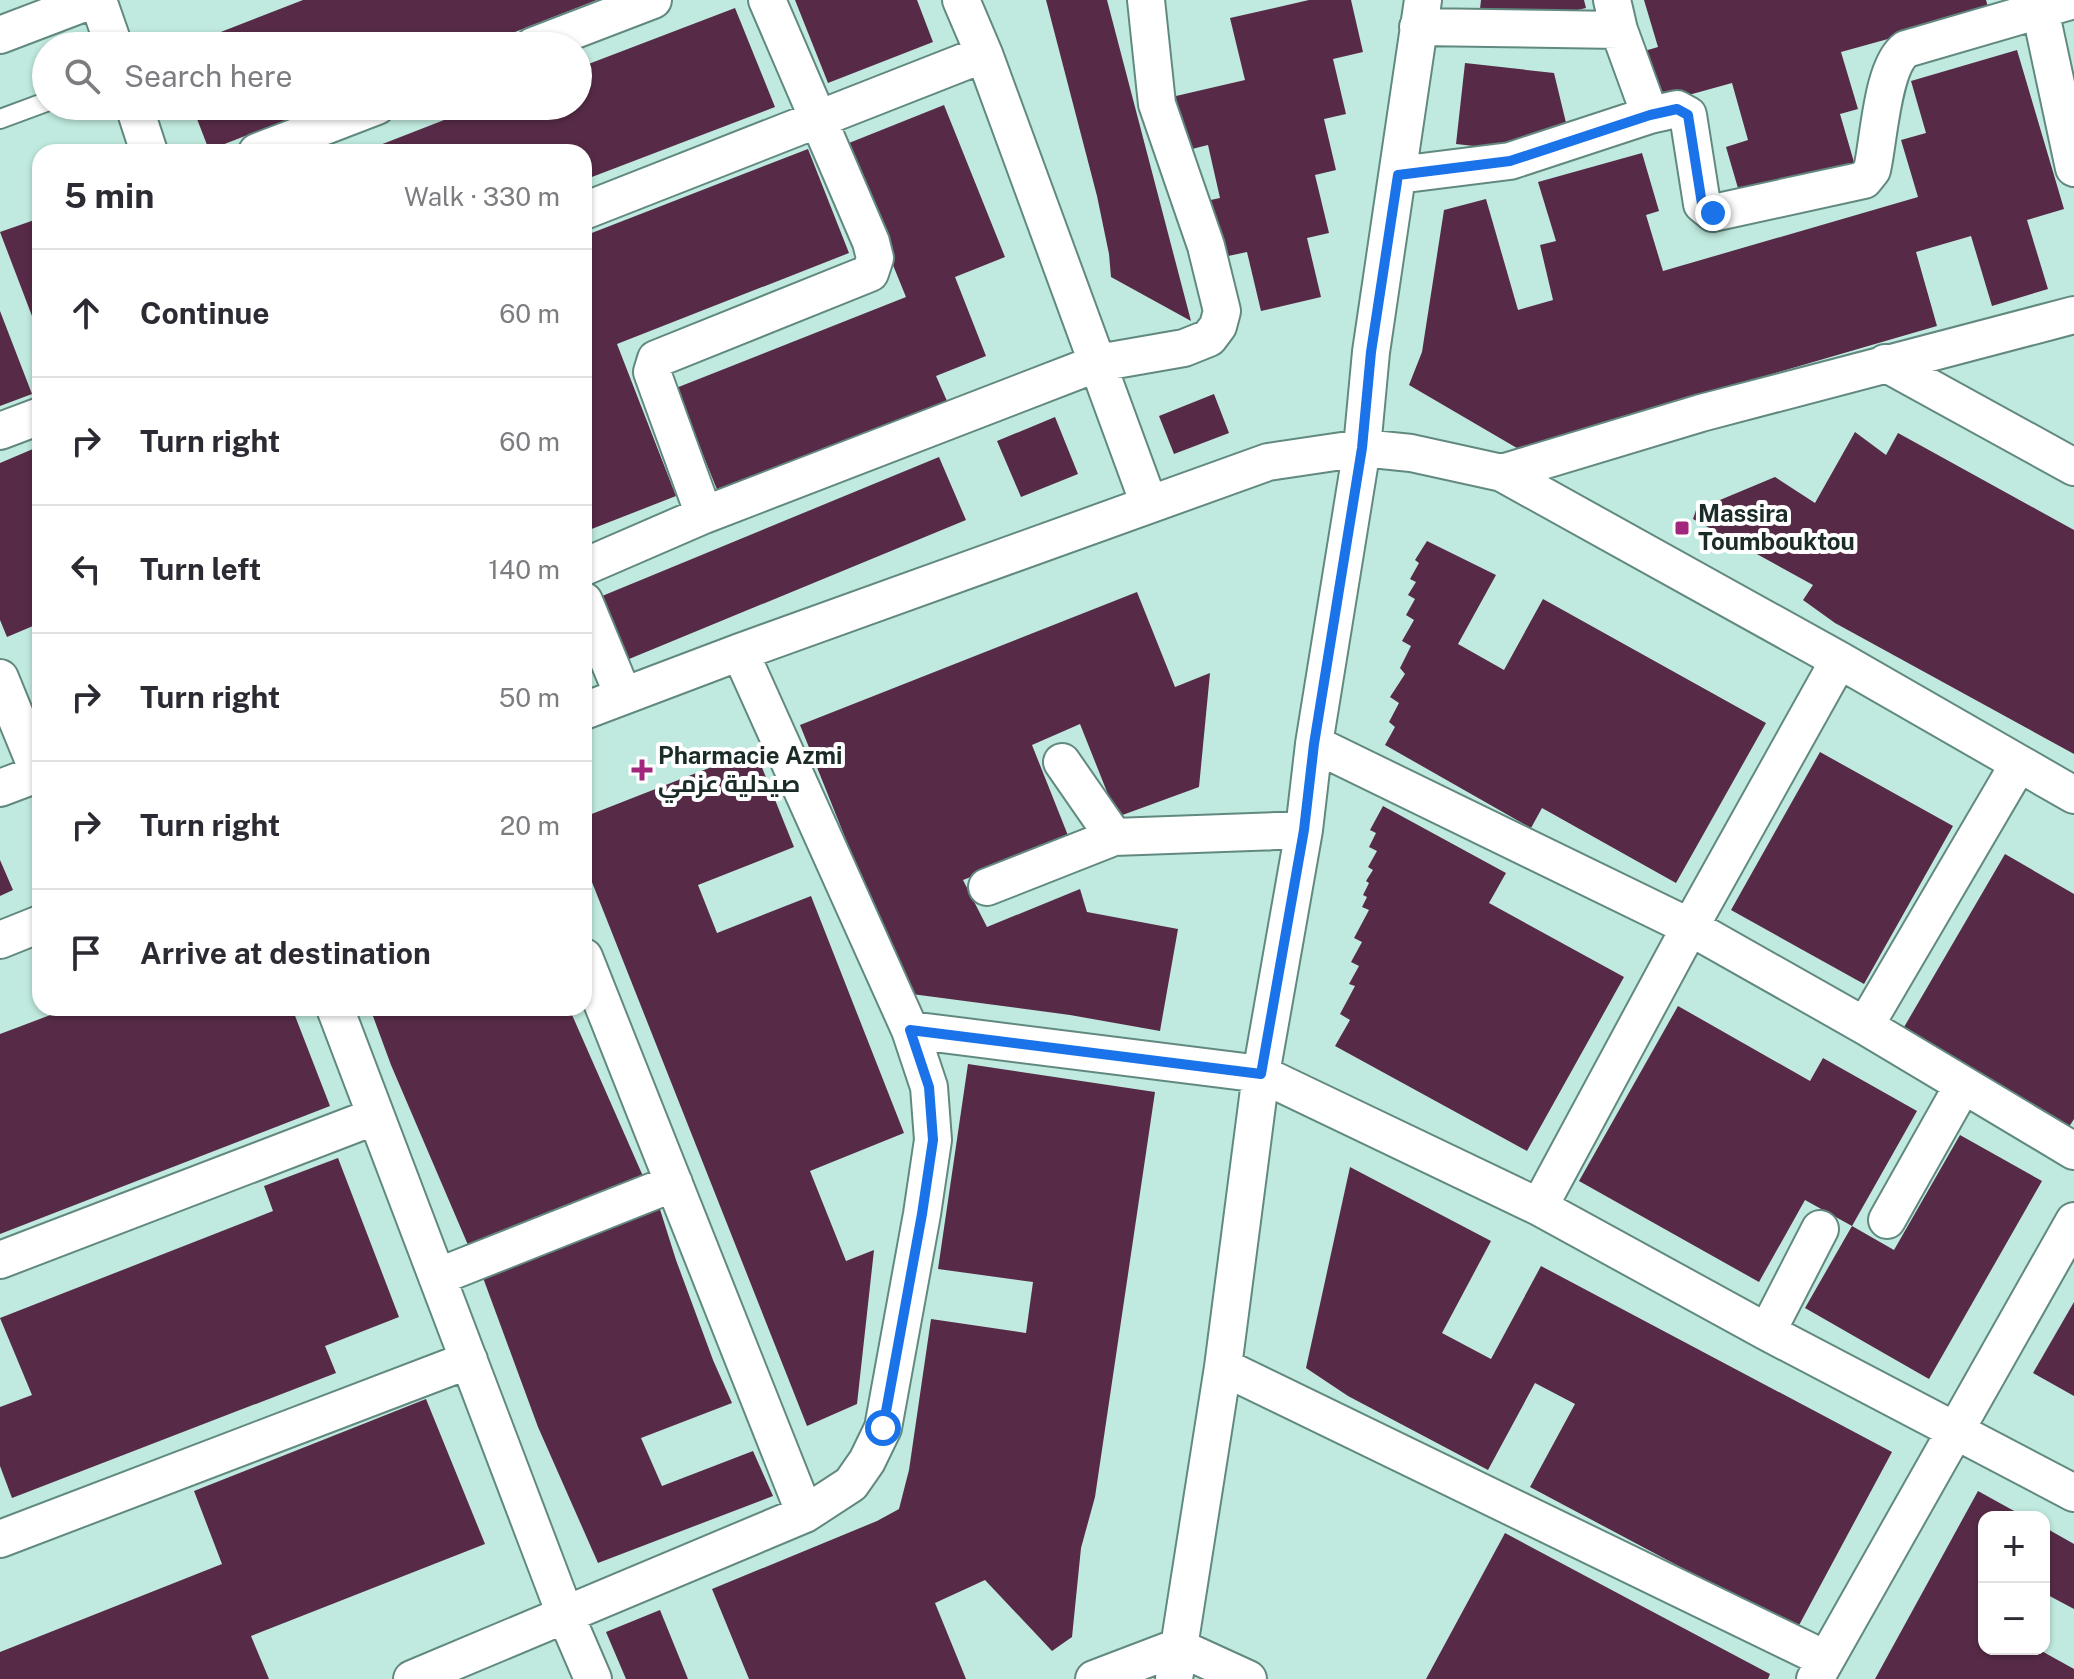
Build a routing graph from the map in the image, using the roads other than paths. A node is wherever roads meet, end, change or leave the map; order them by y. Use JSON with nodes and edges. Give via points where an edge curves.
{"nodes":[{"id":1,"x":92,"y":0,"type":"edge"},
{"id":2,"x":98,"y":0,"type":"edge"},
{"id":3,"x":653,"y":0,"type":"edge"},
{"id":4,"x":767,"y":0,"type":"edge"},
{"id":5,"x":961,"y":0,"type":"edge"},
{"id":6,"x":1153,"y":1,"type":"edge"},
{"id":7,"x":2051,"y":4,"type":"edge"},
{"id":8,"x":1421,"y":13,"type":"edge"},
{"id":9,"x":1616,"y":15,"type":"edge"},
{"id":10,"x":109,"y":32,"type":"edge"},
{"id":11,"x":570,"y":32,"type":"edge"},
{"id":12,"x":0,"y":35,"type":"edge"},
{"id":13,"x":984,"y":54,"type":"junction"},
{"id":14,"x":32,"y":107,"type":"edge"},
{"id":15,"x":1650,"y":115,"type":"junction"},
{"id":16,"x":0,"y":119,"type":"edge"},
{"id":17,"x":817,"y":119,"type":"junction"},
{"id":18,"x":139,"y":120,"type":"edge"},
{"id":19,"x":340,"y":120,"type":"edge"},
{"id":20,"x":146,"y":144,"type":"edge"},
{"id":21,"x":278,"y":144,"type":"edge"},
{"id":22,"x":2074,"y":168,"type":"edge"},
{"id":23,"x":1398,"y":175,"type":"junction"},
{"id":24,"x":592,"y":208,"type":"edge"},
{"id":25,"x":2074,"y":315,"type":"edge"},
{"id":26,"x":1098,"y":363,"type":"junction"},
{"id":27,"x":1885,"y":363,"type":"junction"},
{"id":28,"x":32,"y":419,"type":"edge"},
{"id":29,"x":0,"y":431,"type":"edge"},
{"id":30,"x":1362,"y":448,"type":"junction"},
{"id":31,"x":2074,"y":467,"type":"edge"},
{"id":32,"x":1502,"y":473,"type":"junction"},
{"id":33,"x":1149,"y":504,"type":"junction"},
{"id":34,"x":704,"y":515,"type":"junction"},
{"id":35,"x":592,"y":564,"type":"edge"},
{"id":36,"x":592,"y":620,"type":"edge"},
{"id":37,"x":740,"y":652,"type":"junction"},
{"id":38,"x":1839,"y":660,"type":"junction"},
{"id":39,"x":0,"y":678,"type":"edge"},
{"id":40,"x":623,"y":695,"type":"junction"},
{"id":41,"x":592,"y":708,"type":"edge"},
{"id":42,"x":1314,"y":744,"type":"junction"},
{"id":43,"x":32,"y":755,"type":"edge"},
{"id":44,"x":1062,"y":762,"type":"dead end"},
{"id":45,"x":2018,"y":765,"type":"junction"},
{"id":46,"x":32,"y":777,"type":"edge"},
{"id":47,"x":0,"y":788,"type":"edge"},
{"id":48,"x":2074,"y":795,"type":"edge"},
{"id":49,"x":1304,"y":830,"type":"junction"},
{"id":50,"x":1114,"y":837,"type":"junction"},
{"id":51,"x":987,"y":887,"type":"dead end"},
{"id":52,"x":32,"y":927,"type":"edge"},
{"id":53,"x":1690,"y":927,"type":"junction"},
{"id":54,"x":0,"y":940,"type":"edge"},
{"id":55,"x":592,"y":977,"type":"edge"},
{"id":56,"x":338,"y":1016,"type":"edge"},
{"id":57,"x":1865,"y":1026,"type":"junction"},
{"id":58,"x":910,"y":1030,"type":"junction"},
{"id":59,"x":1261,"y":1074,"type":"junction"},
{"id":60,"x":1963,"y":1085,"type":"junction"},
{"id":61,"x":376,"y":1116,"type":"junction"},
{"id":62,"x":2074,"y":1151,"type":"edge"},
{"id":63,"x":674,"y":1183,"type":"junction"},
{"id":64,"x":1539,"y":1207,"type":"junction"},
{"id":65,"x":1887,"y":1220,"type":"dead end"},
{"id":66,"x":2074,"y":1221,"type":"edge"},
{"id":67,"x":1820,"y":1229,"type":"dead end"},
{"id":68,"x":0,"y":1260,"type":"edge"},
{"id":69,"x":437,"y":1277,"type":"junction"},
{"id":70,"x":1767,"y":1332,"type":"junction"},
{"id":71,"x":469,"y":1360,"type":"junction"},
{"id":72,"x":1223,"y":1367,"type":"junction"},
{"id":73,"x":1957,"y":1430,"type":"junction"},
{"id":74,"x":2074,"y":1493,"type":"edge"},
{"id":75,"x":805,"y":1514,"type":"junction"},
{"id":76,"x":0,"y":1539,"type":"edge"},
{"id":77,"x":565,"y":1614,"type":"junction"},
{"id":78,"x":1176,"y":1663,"type":"edge"},
{"id":79,"x":1820,"y":1669,"type":"edge"},
{"id":80,"x":412,"y":1679,"type":"edge"},
{"id":81,"x":593,"y":1679,"type":"edge"},
{"id":82,"x":1094,"y":1679,"type":"edge"},
{"id":83,"x":1248,"y":1679,"type":"edge"}],
"edges":[{"from":1,"to":12,"type":"street"},
{"from":2,"to":10,"type":"street"},
{"from":3,"to":11,"type":"street"},
{"from":4,"to":17,"type":"street"},
{"from":5,"to":13,"type":"street"},
{"from":6,"to":26,"type":"street","via":[[1157,104],[1206,246],[1222,311],[1209,338],[1184,348]]},
{"from":7,"to":15,"type":"street","via":[[1898,54],[1889,75],[1872,170],[1864,180],[1713,213],[1702,204],[1688,115],[1677,109]]},
{"from":7,"to":22,"type":"street"},
{"from":8,"to":9,"type":"street"},
{"from":8,"to":23,"type":"street"},
{"from":9,"to":15,"type":"street"},
{"from":13,"to":17,"type":"street"},
{"from":13,"to":26,"type":"street"},
{"from":14,"to":16,"type":"lane"},
{"from":15,"to":23,"type":"street","via":[[1510,161]]},
{"from":17,"to":24,"type":"street"},
{"from":17,"to":34,"type":"street","via":[[871,242],[874,265],[870,273],[656,359],[652,372]]},
{"from":18,"to":20,"type":"street"},
{"from":19,"to":21,"type":"street"},
{"from":23,"to":30,"type":"street"},
{"from":25,"to":27,"type":"street"},
{"from":26,"to":33,"type":"street"},
{"from":26,"to":34,"type":"street"},
{"from":27,"to":31,"type":"street"},
{"from":27,"to":32,"type":"street"},
{"from":28,"to":29,"type":"street"},
{"from":30,"to":32,"type":"street"},
{"from":30,"to":33,"type":"street","via":[[1268,462]]},
{"from":30,"to":42,"type":"street"},
{"from":32,"to":38,"type":"street"},
{"from":33,"to":37,"type":"street"},
{"from":34,"to":35,"type":"street"},
{"from":36,"to":40,"type":"street"},
{"from":37,"to":40,"type":"street"},
{"from":37,"to":58,"type":"street"},
{"from":38,"to":45,"type":"street"},
{"from":38,"to":53,"type":"street"},
{"from":39,"to":43,"type":"street"},
{"from":40,"to":41,"type":"street"},
{"from":42,"to":49,"type":"street"},
{"from":42,"to":53,"type":"street"},
{"from":44,"to":50,"type":"street"},
{"from":45,"to":48,"type":"street"},
{"from":45,"to":57,"type":"street"},
{"from":46,"to":47,"type":"street"},
{"from":49,"to":50,"type":"street"},
{"from":49,"to":59,"type":"street"},
{"from":50,"to":51,"type":"street"},
{"from":52,"to":54,"type":"street"},
{"from":53,"to":57,"type":"street"},
{"from":53,"to":64,"type":"street"},
{"from":55,"to":63,"type":"street"},
{"from":56,"to":61,"type":"street"},
{"from":57,"to":60,"type":"street"},
{"from":58,"to":59,"type":"street"},
{"from":58,"to":75,"type":"street","via":[[929,1087],[933,1140],[883,1428],[851,1484]]},
{"from":59,"to":64,"type":"street"},
{"from":59,"to":72,"type":"street"},
{"from":60,"to":62,"type":"street"},
{"from":60,"to":65,"type":"street"},
{"from":61,"to":68,"type":"street"},
{"from":61,"to":69,"type":"street"},
{"from":63,"to":69,"type":"street"},
{"from":63,"to":75,"type":"street"},
{"from":64,"to":70,"type":"street"},
{"from":66,"to":73,"type":"street"},
{"from":67,"to":70,"type":"street"},
{"from":69,"to":71,"type":"street"},
{"from":70,"to":73,"type":"street"},
{"from":71,"to":76,"type":"street"},
{"from":71,"to":77,"type":"street"},
{"from":72,"to":78,"type":"street"},
{"from":72,"to":79,"type":"street"},
{"from":73,"to":74,"type":"street"},
{"from":73,"to":79,"type":"street"},
{"from":75,"to":77,"type":"street"},
{"from":77,"to":80,"type":"street"},
{"from":77,"to":81,"type":"street"},
{"from":78,"to":82,"type":"street"},
{"from":78,"to":83,"type":"street"}]}
